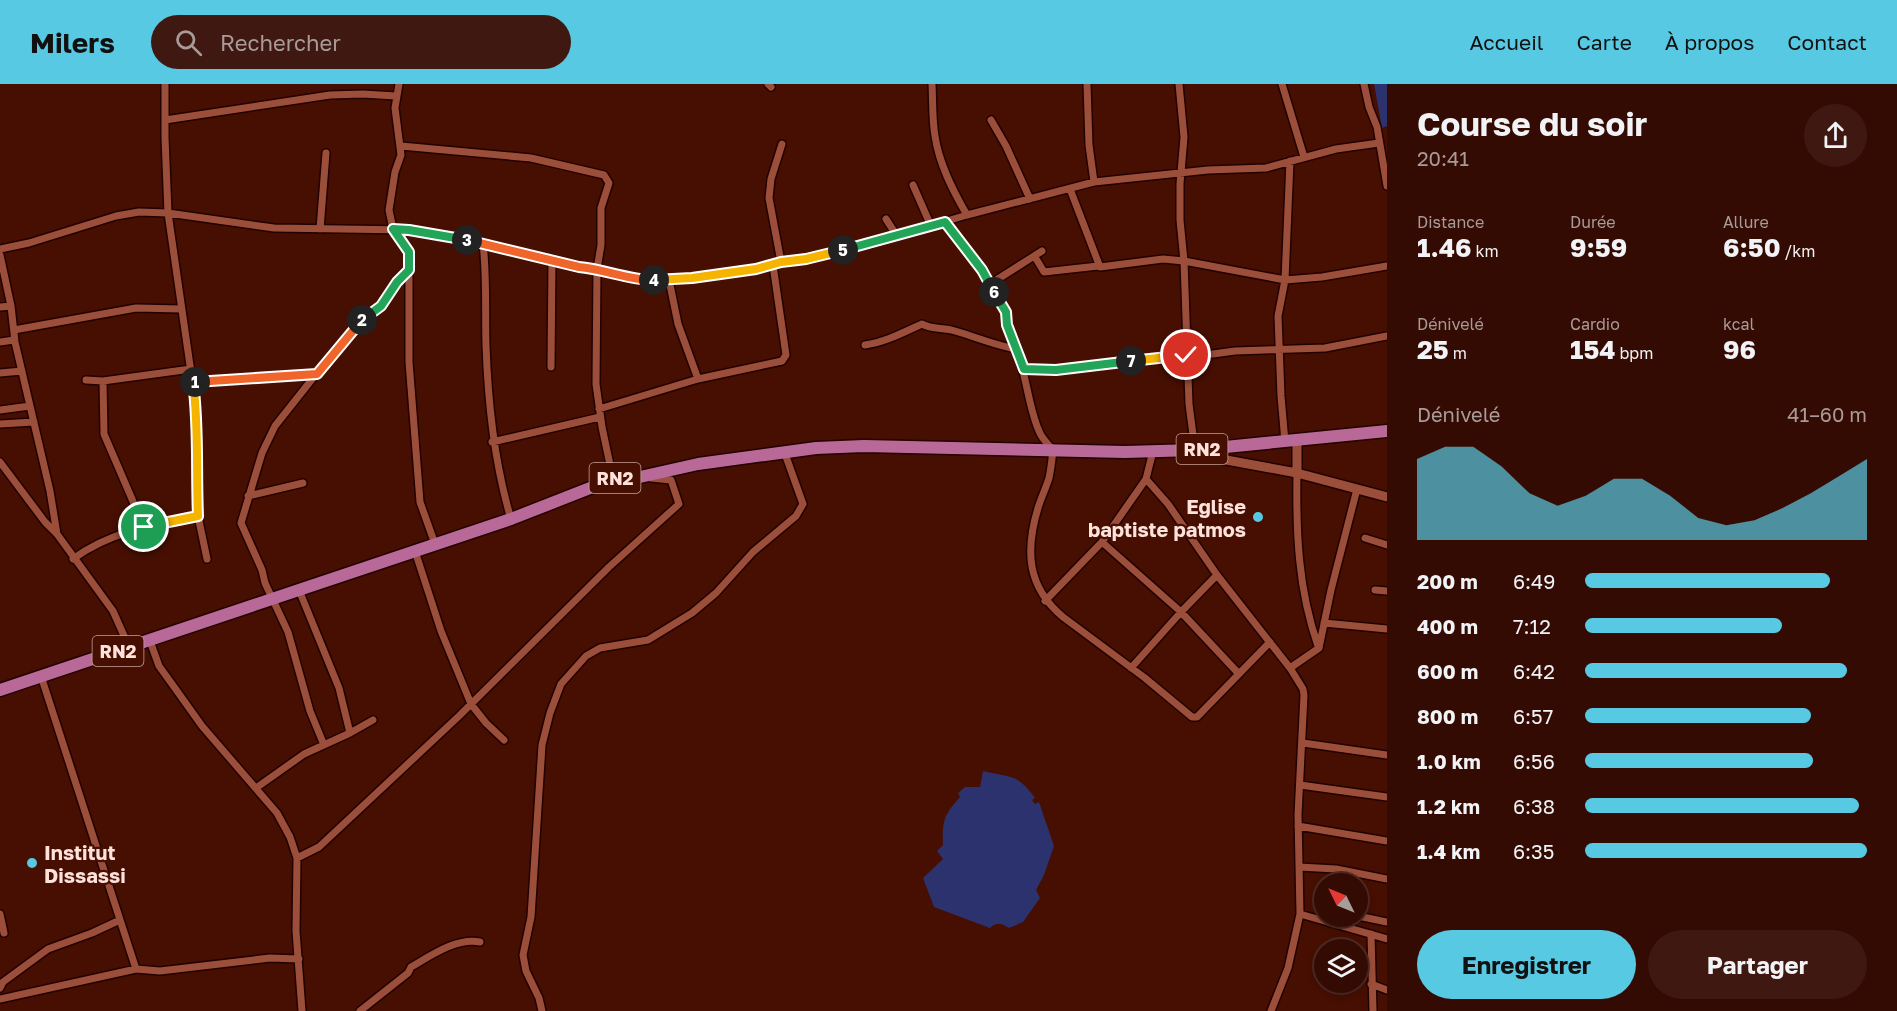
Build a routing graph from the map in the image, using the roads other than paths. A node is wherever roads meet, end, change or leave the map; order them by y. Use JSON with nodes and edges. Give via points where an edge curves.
{"nodes":[{"id":1,"x":165,"y":84,"type":"edge"},
{"id":2,"x":399,"y":84,"type":"edge"},
{"id":3,"x":932,"y":84,"type":"edge"},
{"id":4,"x":1087,"y":84,"type":"edge"},
{"id":5,"x":1179,"y":84,"type":"edge"},
{"id":6,"x":1282,"y":84,"type":"edge"},
{"id":7,"x":1364,"y":84,"type":"edge"},
{"id":8,"x":396,"y":96,"type":"junction"},
{"id":9,"x":165,"y":120,"type":"junction"},
{"id":10,"x":991,"y":120,"type":"dead end"},
{"id":11,"x":1379,"y":143,"type":"junction"},
{"id":12,"x":782,"y":144,"type":"dead end"},
{"id":13,"x":401,"y":146,"type":"junction"},
{"id":14,"x":326,"y":153,"type":"dead end"},
{"id":15,"x":1304,"y":157,"type":"junction"},
{"id":16,"x":1290,"y":161,"type":"junction"},
{"id":17,"x":1181,"y":174,"type":"junction"},
{"id":18,"x":1094,"y":182,"type":"junction"},
{"id":19,"x":913,"y":185,"type":"dead end"},
{"id":20,"x":1387,"y":186,"type":"edge"},
{"id":21,"x":1070,"y":189,"type":"junction"},
{"id":22,"x":1030,"y":199,"type":"junction"},
{"id":23,"x":168,"y":213,"type":"junction"},
{"id":24,"x":967,"y":215,"type":"junction"},
{"id":25,"x":886,"y":219,"type":"dead end"},
{"id":26,"x":945,"y":222,"type":"junction"},
{"id":27,"x":931,"y":226,"type":"junction"},
{"id":28,"x":320,"y":229,"type":"junction"},
{"id":29,"x":393,"y":229,"type":"junction"},
{"id":30,"x":897,"y":236,"type":"junction"},
{"id":31,"x":483,"y":243,"type":"junction"},
{"id":32,"x":0,"y":249,"type":"edge"},
{"id":33,"x":1042,"y":251,"type":"dead end"},
{"id":34,"x":0,"y":255,"type":"edge"},
{"id":35,"x":1035,"y":257,"type":"junction"},
{"id":36,"x":552,"y":259,"type":"junction"},
{"id":37,"x":1184,"y":261,"type":"junction"},
{"id":38,"x":781,"y":262,"type":"junction"},
{"id":39,"x":773,"y":265,"type":"junction"},
{"id":40,"x":1098,"y":266,"type":"junction"},
{"id":41,"x":1387,"y":266,"type":"edge"},
{"id":42,"x":597,"y":269,"type":"junction"},
{"id":43,"x":409,"y":270,"type":"junction"},
{"id":44,"x":669,"y":280,"type":"junction"},
{"id":45,"x":1285,"y":280,"type":"junction"},
{"id":46,"x":990,"y":284,"type":"junction"},
{"id":47,"x":11,"y":306,"type":"junction"},
{"id":48,"x":0,"y":307,"type":"edge"},
{"id":49,"x":181,"y":309,"type":"junction"},
{"id":50,"x":14,"y":330,"type":"junction"},
{"id":51,"x":1387,"y":336,"type":"edge"},
{"id":52,"x":14,"y":340,"type":"junction"},
{"id":53,"x":0,"y":342,"type":"edge"},
{"id":54,"x":866,"y":345,"type":"dead end"},
{"id":55,"x":1016,"y":350,"type":"junction"},
{"id":56,"x":1280,"y":350,"type":"junction"},
{"id":57,"x":1186,"y":355,"type":"junction"},
{"id":58,"x":551,"y":367,"type":"dead end"},
{"id":59,"x":190,"y":369,"type":"junction"},
{"id":60,"x":1024,"y":369,"type":"junction"},
{"id":61,"x":21,"y":371,"type":"junction"},
{"id":62,"x":0,"y":373,"type":"edge"},
{"id":63,"x":317,"y":374,"type":"junction"},
{"id":64,"x":698,"y":379,"type":"junction"},
{"id":65,"x":86,"y":380,"type":"dead end"},
{"id":66,"x":103,"y":381,"type":"junction"},
{"id":67,"x":193,"y":382,"type":"junction"},
{"id":68,"x":30,"y":406,"type":"junction"},
{"id":69,"x":0,"y":410,"type":"edge"},
{"id":70,"x":600,"y":413,"type":"junction"},
{"id":71,"x":34,"y":422,"type":"junction"},
{"id":72,"x":0,"y":424,"type":"edge"},
{"id":73,"x":1387,"y":431,"type":"edge"},
{"id":74,"x":492,"y":442,"type":"junction"},
{"id":75,"x":1291,"y":442,"type":"junction"},
{"id":76,"x":1053,"y":450,"type":"junction"},
{"id":77,"x":1195,"y":450,"type":"junction"},
{"id":78,"x":784,"y":451,"type":"junction"},
{"id":79,"x":1153,"y":451,"type":"junction"},
{"id":80,"x":0,"y":462,"type":"edge"},
{"id":81,"x":1297,"y":473,"type":"junction"},
{"id":82,"x":639,"y":477,"type":"junction"},
{"id":83,"x":613,"y":478,"type":"junction"},
{"id":84,"x":1146,"y":479,"type":"junction"},
{"id":85,"x":303,"y":483,"type":"dead end"},
{"id":86,"x":1356,"y":489,"type":"junction"},
{"id":87,"x":248,"y":496,"type":"junction"},
{"id":88,"x":1387,"y":497,"type":"edge"},
{"id":89,"x":198,"y":516,"type":"junction"},
{"id":90,"x":511,"y":519,"type":"junction"},
{"id":91,"x":144,"y":527,"type":"junction"},
{"id":92,"x":57,"y":534,"type":"junction"},
{"id":93,"x":1365,"y":538,"type":"dead end"},
{"id":94,"x":1102,"y":542,"type":"junction"},
{"id":95,"x":435,"y":544,"type":"junction"},
{"id":96,"x":1387,"y":545,"type":"edge"},
{"id":97,"x":415,"y":551,"type":"junction"},
{"id":98,"x":73,"y":559,"type":"junction"},
{"id":99,"x":207,"y":559,"type":"dead end"},
{"id":100,"x":1217,"y":575,"type":"junction"},
{"id":101,"x":299,"y":590,"type":"junction"},
{"id":102,"x":1376,"y":590,"type":"dead end"},
{"id":103,"x":1387,"y":591,"type":"edge"},
{"id":104,"x":272,"y":599,"type":"junction"},
{"id":105,"x":1045,"y":601,"type":"junction"},
{"id":106,"x":1181,"y":612,"type":"junction"},
{"id":107,"x":1324,"y":623,"type":"junction"},
{"id":108,"x":1387,"y":629,"type":"edge"},
{"id":109,"x":150,"y":641,"type":"junction"},
{"id":110,"x":1270,"y":642,"type":"junction"},
{"id":111,"x":129,"y":647,"type":"junction"},
{"id":112,"x":1319,"y":648,"type":"junction"},
{"id":113,"x":1131,"y":668,"type":"junction"},
{"id":114,"x":1290,"y":668,"type":"junction"},
{"id":115,"x":1239,"y":674,"type":"junction"},
{"id":116,"x":41,"y":676,"type":"junction"},
{"id":117,"x":0,"y":690,"type":"edge"},
{"id":118,"x":471,"y":704,"type":"junction"},
{"id":119,"x":373,"y":720,"type":"dead end"},
{"id":120,"x":351,"y":733,"type":"junction"},
{"id":121,"x":504,"y":740,"type":"dead end"},
{"id":122,"x":1303,"y":743,"type":"junction"},
{"id":123,"x":324,"y":745,"type":"junction"},
{"id":124,"x":1387,"y":755,"type":"edge"},
{"id":125,"x":1300,"y":785,"type":"junction"},
{"id":126,"x":256,"y":788,"type":"junction"},
{"id":127,"x":1387,"y":797,"type":"edge"},
{"id":128,"x":1299,"y":825,"type":"junction"},
{"id":129,"x":1387,"y":841,"type":"edge"},
{"id":130,"x":297,"y":858,"type":"junction"},
{"id":131,"x":1299,"y":867,"type":"junction"},
{"id":132,"x":1387,"y":879,"type":"edge"},
{"id":133,"x":0,"y":914,"type":"edge"},
{"id":134,"x":1300,"y":914,"type":"junction"},
{"id":135,"x":1368,"y":917,"type":"edge"},
{"id":136,"x":120,"y":920,"type":"junction"},
{"id":137,"x":1387,"y":922,"type":"edge"},
{"id":138,"x":4,"y":933,"type":"dead end"},
{"id":139,"x":1371,"y":934,"type":"junction"},
{"id":140,"x":1387,"y":939,"type":"edge"},
{"id":141,"x":480,"y":942,"type":"dead end"},
{"id":142,"x":299,"y":959,"type":"junction"},
{"id":143,"x":136,"y":969,"type":"junction"},
{"id":144,"x":1371,"y":984,"type":"junction"},
{"id":145,"x":0,"y":988,"type":"edge"},
{"id":146,"x":1387,"y":990,"type":"edge"},
{"id":147,"x":0,"y":999,"type":"edge"},
{"id":148,"x":302,"y":1011,"type":"edge"},
{"id":149,"x":360,"y":1011,"type":"edge"},
{"id":150,"x":542,"y":1011,"type":"edge"},
{"id":151,"x":1271,"y":1011,"type":"edge"},
{"id":152,"x":1373,"y":1011,"type":"edge"}],
"edges":[{"from":1,"to":9,"type":"street"},
{"from":2,"to":8,"type":"street"},
{"from":3,"to":24,"type":"street","via":[[935,136],[944,168]]},
{"from":4,"to":18,"type":"street"},
{"from":5,"to":17,"type":"street","via":[[1184,137]]},
{"from":6,"to":15,"type":"street"},
{"from":7,"to":11,"type":"street"},
{"from":8,"to":9,"type":"street","via":[[330,95]]},
{"from":8,"to":13,"type":"street"},
{"from":9,"to":23,"type":"street"},
{"from":10,"to":22,"type":"street"},
{"from":11,"to":15,"type":"street"},
{"from":11,"to":20,"type":"street"},
{"from":12,"to":38,"type":"street","via":[[769,198]]},
{"from":13,"to":29,"type":"street","via":[[388,210]]},
{"from":13,"to":42,"type":"street","via":[[531,158],[604,175],[609,183],[601,208]]},
{"from":14,"to":28,"type":"street"},
{"from":15,"to":16,"type":"street"},
{"from":16,"to":17,"type":"street","via":[[1266,168]]},
{"from":16,"to":45,"type":"street"},
{"from":17,"to":18,"type":"street"},
{"from":17,"to":37,"type":"street"},
{"from":18,"to":21,"type":"street"},
{"from":19,"to":27,"type":"street"},
{"from":21,"to":22,"type":"street"},
{"from":21,"to":40,"type":"street"},
{"from":22,"to":24,"type":"street"},
{"from":23,"to":28,"type":"street","via":[[251,225]]},
{"from":23,"to":32,"type":"street","via":[[116,216]]},
{"from":23,"to":49,"type":"street"},
{"from":24,"to":26,"type":"street"},
{"from":25,"to":30,"type":"street"},
{"from":26,"to":27,"type":"street"},
{"from":26,"to":46,"type":"street"},
{"from":27,"to":30,"type":"street"},
{"from":28,"to":29,"type":"street"},
{"from":29,"to":31,"type":"street"},
{"from":29,"to":43,"type":"street","via":[[409,252]]},
{"from":30,"to":38,"type":"street"},
{"from":31,"to":36,"type":"street"},
{"from":31,"to":74,"type":"street"},
{"from":33,"to":35,"type":"street"},
{"from":34,"to":47,"type":"street"},
{"from":35,"to":40,"type":"street","via":[[1044,272]]},
{"from":35,"to":46,"type":"street"},
{"from":36,"to":42,"type":"street"},
{"from":36,"to":58,"type":"street"},
{"from":37,"to":40,"type":"street","via":[[1163,259]]},
{"from":37,"to":45,"type":"street"},
{"from":37,"to":57,"type":"street"},
{"from":38,"to":39,"type":"street"},
{"from":39,"to":44,"type":"street"},
{"from":39,"to":64,"type":"street","via":[[786,355],[782,361]]},
{"from":41,"to":45,"type":"street"},
{"from":42,"to":44,"type":"street","via":[[643,280]]},
{"from":42,"to":70,"type":"street","via":[[596,384]]},
{"from":43,"to":63,"type":"street"},
{"from":43,"to":95,"type":"street","via":[[409,362],[420,502]]},
{"from":44,"to":64,"type":"street","via":[[678,324]]},
{"from":45,"to":56,"type":"street","via":[[1278,316]]},
{"from":46,"to":55,"type":"street","via":[[1006,312]]},
{"from":47,"to":48,"type":"street"},
{"from":47,"to":50,"type":"street"},
{"from":49,"to":50,"type":"street","via":[[136,308]]},
{"from":49,"to":59,"type":"street"},
{"from":50,"to":52,"type":"street"},
{"from":51,"to":56,"type":"street","via":[[1325,348]]},
{"from":52,"to":53,"type":"street"},
{"from":52,"to":61,"type":"street"},
{"from":54,"to":55,"type":"street","via":[[922,324]]},
{"from":55,"to":60,"type":"street"},
{"from":56,"to":57,"type":"street"},
{"from":56,"to":75,"type":"street"},
{"from":57,"to":60,"type":"street","via":[[1056,370]]},
{"from":57,"to":77,"type":"street"},
{"from":59,"to":66,"type":"street"},
{"from":59,"to":67,"type":"street"},
{"from":60,"to":76,"type":"street","via":[[1038,428]]},
{"from":61,"to":62,"type":"street"},
{"from":61,"to":68,"type":"street"},
{"from":63,"to":67,"type":"street"},
{"from":63,"to":87,"type":"street","via":[[275,426]]},
{"from":64,"to":70,"type":"street"},
{"from":65,"to":66,"type":"street"},
{"from":66,"to":91,"type":"street","via":[[104,434]]},
{"from":67,"to":89,"type":"street"},
{"from":68,"to":69,"type":"street"},
{"from":68,"to":71,"type":"street"},
{"from":70,"to":74,"type":"street"},
{"from":70,"to":83,"type":"street"},
{"from":71,"to":72,"type":"street"},
{"from":71,"to":92,"type":"street"},
{"from":73,"to":75,"type":"highway","number":"RN2"},
{"from":74,"to":90,"type":"street"},
{"from":75,"to":77,"type":"highway","number":"RN2"},
{"from":75,"to":81,"type":"street"},
{"from":76,"to":78,"type":"highway","number":"RN2","via":[[864,446]]},
{"from":76,"to":79,"type":"highway","number":"RN2"},
{"from":76,"to":105,"type":"street","via":[[1030,555]]},
{"from":77,"to":79,"type":"highway","number":"RN2"},
{"from":77,"to":81,"type":"street","via":[[1210,457]]},
{"from":78,"to":82,"type":"highway","number":"RN2"},
{"from":78,"to":150,"type":"street","via":[[803,504],[796,516],[753,552],[692,613],[648,640],[600,648],[586,656],[561,684],[542,745],[532,907],[523,954]]},
{"from":79,"to":84,"type":"street"},
{"from":80,"to":92,"type":"street"},
{"from":81,"to":86,"type":"street"},
{"from":81,"to":112,"type":"street","via":[[1300,575]]},
{"from":82,"to":83,"type":"highway","number":"RN2"},
{"from":82,"to":118,"type":"street","via":[[671,480],[679,504],[609,567]]},
{"from":83,"to":90,"type":"highway","number":"RN2"},
{"from":84,"to":94,"type":"street"},
{"from":84,"to":100,"type":"street"},
{"from":85,"to":87,"type":"street"},
{"from":86,"to":88,"type":"street"},
{"from":86,"to":107,"type":"street"},
{"from":87,"to":104,"type":"street","via":[[242,523]]},
{"from":89,"to":91,"type":"street"},
{"from":89,"to":99,"type":"street"},
{"from":90,"to":95,"type":"highway","number":"RN2"},
{"from":91,"to":98,"type":"street","via":[[91,546]]},
{"from":92,"to":98,"type":"street"},
{"from":93,"to":96,"type":"street"},
{"from":94,"to":105,"type":"street"},
{"from":94,"to":106,"type":"street"},
{"from":95,"to":97,"type":"highway","number":"RN2"},
{"from":97,"to":101,"type":"highway","number":"RN2"},
{"from":97,"to":118,"type":"street","via":[[441,631]]},
{"from":98,"to":111,"type":"street","via":[[113,611]]},
{"from":100,"to":106,"type":"street"},
{"from":100,"to":110,"type":"street"},
{"from":101,"to":104,"type":"highway","number":"RN2"},
{"from":101,"to":120,"type":"street","via":[[339,688]]},
{"from":102,"to":103,"type":"street"},
{"from":104,"to":109,"type":"highway","number":"RN2"},
{"from":104,"to":123,"type":"street","via":[[288,632],[309,711]]},
{"from":105,"to":113,"type":"street"},
{"from":106,"to":113,"type":"street"},
{"from":106,"to":115,"type":"street"},
{"from":107,"to":108,"type":"street"},
{"from":107,"to":112,"type":"street"},
{"from":109,"to":111,"type":"highway","number":"RN2"},
{"from":109,"to":126,"type":"street","via":[[159,666],[202,726]]},
{"from":110,"to":114,"type":"street"},
{"from":110,"to":115,"type":"street"},
{"from":111,"to":116,"type":"highway","number":"RN2"},
{"from":112,"to":114,"type":"street"},
{"from":113,"to":115,"type":"street","via":[[1195,718]]},
{"from":114,"to":122,"type":"street","via":[[1305,700]]},
{"from":116,"to":117,"type":"highway","number":"RN2"},
{"from":116,"to":136,"type":"street"},
{"from":118,"to":121,"type":"street"},
{"from":118,"to":130,"type":"street","via":[[319,847]]},
{"from":119,"to":120,"type":"street"},
{"from":120,"to":123,"type":"street"},
{"from":122,"to":124,"type":"street"},
{"from":122,"to":125,"type":"street"},
{"from":123,"to":126,"type":"street","via":[[304,754]]},
{"from":125,"to":127,"type":"street"},
{"from":125,"to":128,"type":"street"},
{"from":126,"to":130,"type":"street","via":[[284,823]]},
{"from":128,"to":129,"type":"street"},
{"from":128,"to":131,"type":"street"},
{"from":130,"to":142,"type":"street"},
{"from":131,"to":132,"type":"street","via":[[1336,869]]},
{"from":131,"to":134,"type":"street"},
{"from":133,"to":138,"type":"street"},
{"from":134,"to":139,"type":"street"},
{"from":134,"to":151,"type":"street","via":[[1288,968]]},
{"from":135,"to":137,"type":"street"},
{"from":136,"to":143,"type":"street"},
{"from":136,"to":145,"type":"street","via":[[40,953]]},
{"from":139,"to":140,"type":"street"},
{"from":139,"to":144,"type":"street"},
{"from":141,"to":149,"type":"street","via":[[452,946],[411,967]]},
{"from":142,"to":143,"type":"street","via":[[270,958],[160,971]]},
{"from":142,"to":148,"type":"street"},
{"from":143,"to":147,"type":"street"},
{"from":144,"to":146,"type":"street"},
{"from":144,"to":152,"type":"street"}]}
